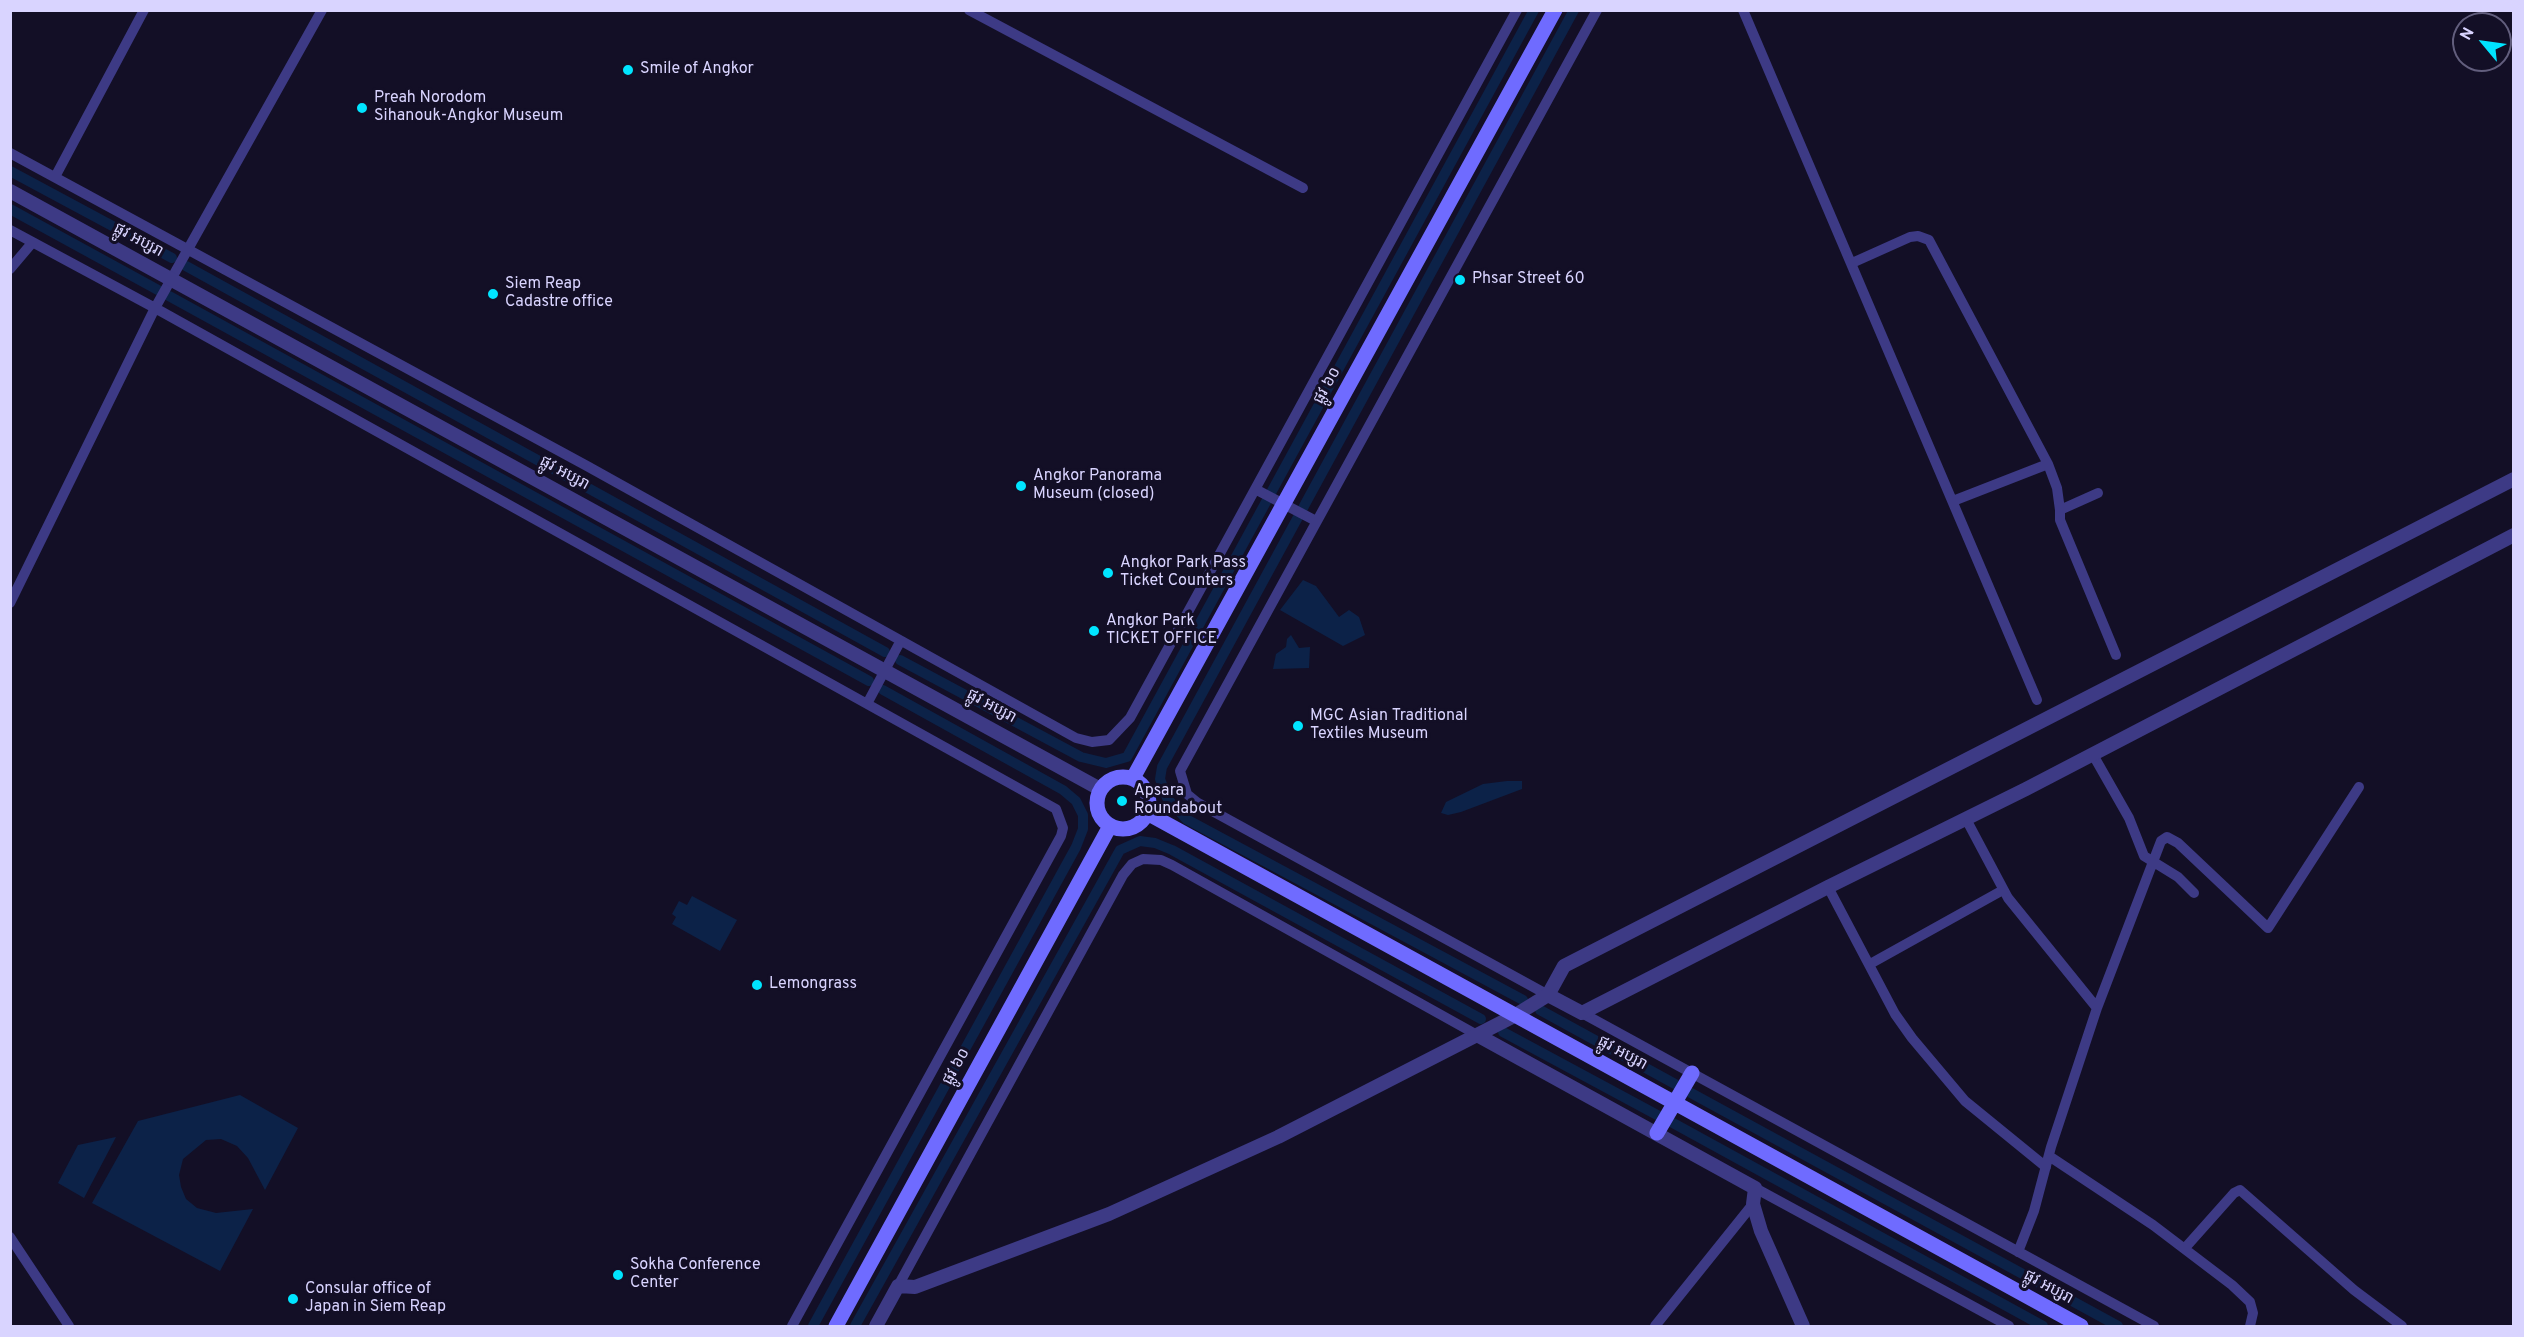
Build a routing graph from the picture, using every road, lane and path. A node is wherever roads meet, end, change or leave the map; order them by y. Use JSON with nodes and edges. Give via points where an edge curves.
{"nodes":[{"id":1,"x":144,"y":10,"type":"edge"},
{"id":2,"x":322,"y":10,"type":"edge"},
{"id":3,"x":969,"y":10,"type":"edge"},
{"id":4,"x":1517,"y":10,"type":"edge"},
{"id":5,"x":1555,"y":10,"type":"edge"},
{"id":6,"x":1597,"y":10,"type":"edge"},
{"id":7,"x":1743,"y":10,"type":"edge"},
{"id":8,"x":10,"y":153,"type":"edge"},
{"id":9,"x":55,"y":177,"type":"junction"},
{"id":10,"x":1303,"y":188,"type":"dead end"},
{"id":11,"x":10,"y":191,"type":"edge"},
{"id":12,"x":10,"y":230,"type":"edge"},
{"id":13,"x":32,"y":243,"type":"junction"},
{"id":14,"x":187,"y":249,"type":"junction"},
{"id":15,"x":1852,"y":263,"type":"junction"},
{"id":16,"x":10,"y":269,"type":"edge"},
{"id":17,"x":171,"y":279,"type":"junction"},
{"id":18,"x":155,"y":308,"type":"junction"},
{"id":19,"x":2048,"y":464,"type":"junction"},
{"id":20,"x":2514,"y":479,"type":"edge"},
{"id":21,"x":1258,"y":490,"type":"junction"},
{"id":22,"x":2098,"y":493,"type":"dead end"},
{"id":23,"x":1953,"y":501,"type":"junction"},
{"id":24,"x":1283,"y":504,"type":"junction"},
{"id":25,"x":2060,"y":510,"type":"junction"},
{"id":26,"x":1313,"y":520,"type":"junction"},
{"id":27,"x":2514,"y":535,"type":"edge"},
{"id":28,"x":11,"y":602,"type":"edge"},
{"id":29,"x":900,"y":642,"type":"junction"},
{"id":30,"x":2116,"y":655,"type":"dead end"},
{"id":31,"x":885,"y":669,"type":"junction"},
{"id":32,"x":2037,"y":700,"type":"dead end"},
{"id":33,"x":868,"y":702,"type":"junction"},
{"id":34,"x":2092,"y":753,"type":"junction"},
{"id":35,"x":1133,"y":778,"type":"junction"},
{"id":36,"x":2359,"y":787,"type":"dead end"},
{"id":37,"x":1100,"y":789,"type":"junction"},
{"id":38,"x":1147,"y":813,"type":"junction"},
{"id":39,"x":1966,"y":819,"type":"junction"},
{"id":40,"x":1110,"y":826,"type":"junction"},
{"id":41,"x":2152,"y":863,"type":"junction"},
{"id":42,"x":1827,"y":887,"type":"junction"},
{"id":43,"x":2003,"y":890,"type":"junction"},
{"id":44,"x":2194,"y":893,"type":"dead end"},
{"id":45,"x":1870,"y":964,"type":"junction"},
{"id":46,"x":1548,"y":995,"type":"junction"},
{"id":47,"x":2097,"y":1008,"type":"junction"},
{"id":48,"x":1582,"y":1013,"type":"junction"},
{"id":49,"x":1515,"y":1016,"type":"junction"},
{"id":50,"x":1479,"y":1036,"type":"junction"},
{"id":51,"x":1692,"y":1073,"type":"junction"},
{"id":52,"x":1674,"y":1103,"type":"junction"},
{"id":53,"x":1657,"y":1133,"type":"junction"},
{"id":54,"x":2049,"y":1156,"type":"junction"},
{"id":55,"x":2046,"y":1167,"type":"junction"},
{"id":56,"x":1755,"y":1188,"type":"junction"},
{"id":57,"x":1753,"y":1204,"type":"junction"},
{"id":58,"x":10,"y":1237,"type":"edge"},
{"id":59,"x":2185,"y":1248,"type":"junction"},
{"id":60,"x":2018,"y":1252,"type":"junction"},
{"id":61,"x":898,"y":1286,"type":"junction"},
{"id":62,"x":1993,"y":1322,"type":"edge"},
{"id":63,"x":69,"y":1326,"type":"edge"},
{"id":64,"x":792,"y":1326,"type":"edge"},
{"id":65,"x":836,"y":1326,"type":"edge"},
{"id":66,"x":876,"y":1326,"type":"edge"},
{"id":67,"x":1655,"y":1326,"type":"edge"},
{"id":68,"x":1803,"y":1326,"type":"edge"},
{"id":69,"x":2008,"y":1326,"type":"edge"},
{"id":70,"x":2081,"y":1326,"type":"edge"},
{"id":71,"x":2154,"y":1326,"type":"edge"},
{"id":72,"x":2250,"y":1326,"type":"edge"},
{"id":73,"x":2402,"y":1326,"type":"edge"}],
"edges":[{"from":1,"to":9,"type":"street"},
{"from":2,"to":14,"type":"street"},
{"from":3,"to":10,"type":"street"},
{"from":4,"to":21,"type":"street"},
{"from":5,"to":24,"type":"main road","name":"ផ្លូវ ៦០"},
{"from":6,"to":26,"type":"street"},
{"from":7,"to":15,"type":"street"},
{"from":8,"to":9,"type":"street"},
{"from":9,"to":14,"type":"street"},
{"from":11,"to":17,"type":"street","name":"ផ្លូវ អប្សរា"},
{"from":12,"to":13,"type":"street"},
{"from":13,"to":16,"type":"street"},
{"from":13,"to":18,"type":"street"},
{"from":14,"to":17,"type":"street"},
{"from":14,"to":29,"type":"street","via":[[587,466]]},
{"from":15,"to":19,"type":"street","via":[[1910,237],[1929,240]]},
{"from":15,"to":23,"type":"street"},
{"from":17,"to":18,"type":"street"},
{"from":17,"to":31,"type":"street","name":"ផ្លូវ អប្សរា"},
{"from":18,"to":28,"type":"street"},
{"from":18,"to":33,"type":"street"},
{"from":19,"to":23,"type":"street"},
{"from":19,"to":25,"type":"street"},
{"from":20,"to":46,"type":"street","via":[[1564,966]]},
{"from":21,"to":24,"type":"street"},
{"from":21,"to":29,"type":"street","via":[[1130,718],[1109,740],[1092,742],[1076,738]]},
{"from":22,"to":25,"type":"street"},
{"from":23,"to":32,"type":"street"},
{"from":24,"to":26,"type":"street"},
{"from":24,"to":35,"type":"main road","name":"ផ្លូវ ៦០"},
{"from":25,"to":30,"type":"street","via":[[2062,531]]},
{"from":26,"to":46,"type":"street","via":[[1184,760],[1180,771],[1187,794]]},
{"from":27,"to":34,"type":"street"},
{"from":29,"to":31,"type":"street"},
{"from":31,"to":33,"type":"street"},
{"from":31,"to":37,"type":"street","name":"ផ្លូវ អប្សរា"},
{"from":33,"to":64,"type":"street","via":[[1046,801],[1056,809],[1063,828]]},
{"from":34,"to":39,"type":"street"},
{"from":34,"to":41,"type":"street","via":[[2130,818],[2139,849]]},
{"from":35,"to":37,"type":"main road","via":[[1116,777]]},
{"from":35,"to":38,"type":"main road","via":[[1146,790]]},
{"from":36,"to":41,"type":"street","via":[[2268,928],[2172,839],[2161,841]]},
{"from":37,"to":40,"type":"main road","via":[[1098,811]]},
{"from":38,"to":40,"type":"main road","via":[[1129,828]]},
{"from":38,"to":49,"type":"main road","name":"ផ្លូវ អប្សរា"},
{"from":39,"to":42,"type":"street"},
{"from":39,"to":43,"type":"street"},
{"from":40,"to":65,"type":"main road","name":"ផ្លូវ ៦០"},
{"from":41,"to":44,"type":"street","via":[[2178,877]]},
{"from":41,"to":47,"type":"street"},
{"from":42,"to":45,"type":"street"},
{"from":42,"to":48,"type":"street"},
{"from":43,"to":45,"type":"street"},
{"from":43,"to":47,"type":"street","via":[[2028,927]]},
{"from":45,"to":55,"type":"street","via":[[1895,1014],[1950,1084],[1965,1101]]},
{"from":46,"to":48,"type":"street"},
{"from":46,"to":49,"type":"street"},
{"from":47,"to":54,"type":"street"},
{"from":48,"to":51,"type":"street"},
{"from":49,"to":50,"type":"street"},
{"from":49,"to":52,"type":"main road","name":"ផ្លូវ អប្សរា"},
{"from":50,"to":53,"type":"street"},
{"from":50,"to":61,"type":"street","via":[[1268,1142],[1109,1214],[915,1287]]},
{"from":50,"to":61,"type":"street","via":[[1172,865],[1143,859],[1132,864]]},
{"from":51,"to":52,"type":"main road"},
{"from":51,"to":60,"type":"street"},
{"from":52,"to":53,"type":"main road"},
{"from":52,"to":70,"type":"main road","name":"ផ្លូវ អប្សរា"},
{"from":53,"to":56,"type":"street"},
{"from":54,"to":55,"type":"street"},
{"from":54,"to":59,"type":"street"},
{"from":55,"to":60,"type":"street"},
{"from":56,"to":57,"type":"street"},
{"from":56,"to":62,"type":"street"},
{"from":57,"to":67,"type":"street"},
{"from":57,"to":68,"type":"street"},
{"from":58,"to":63,"type":"street"},
{"from":59,"to":72,"type":"street","via":[[2250,1302]]},
{"from":59,"to":73,"type":"street","via":[[2240,1190],[2354,1290]]},
{"from":60,"to":71,"type":"street"},
{"from":61,"to":66,"type":"street"},
{"from":62,"to":69,"type":"street"}]}
